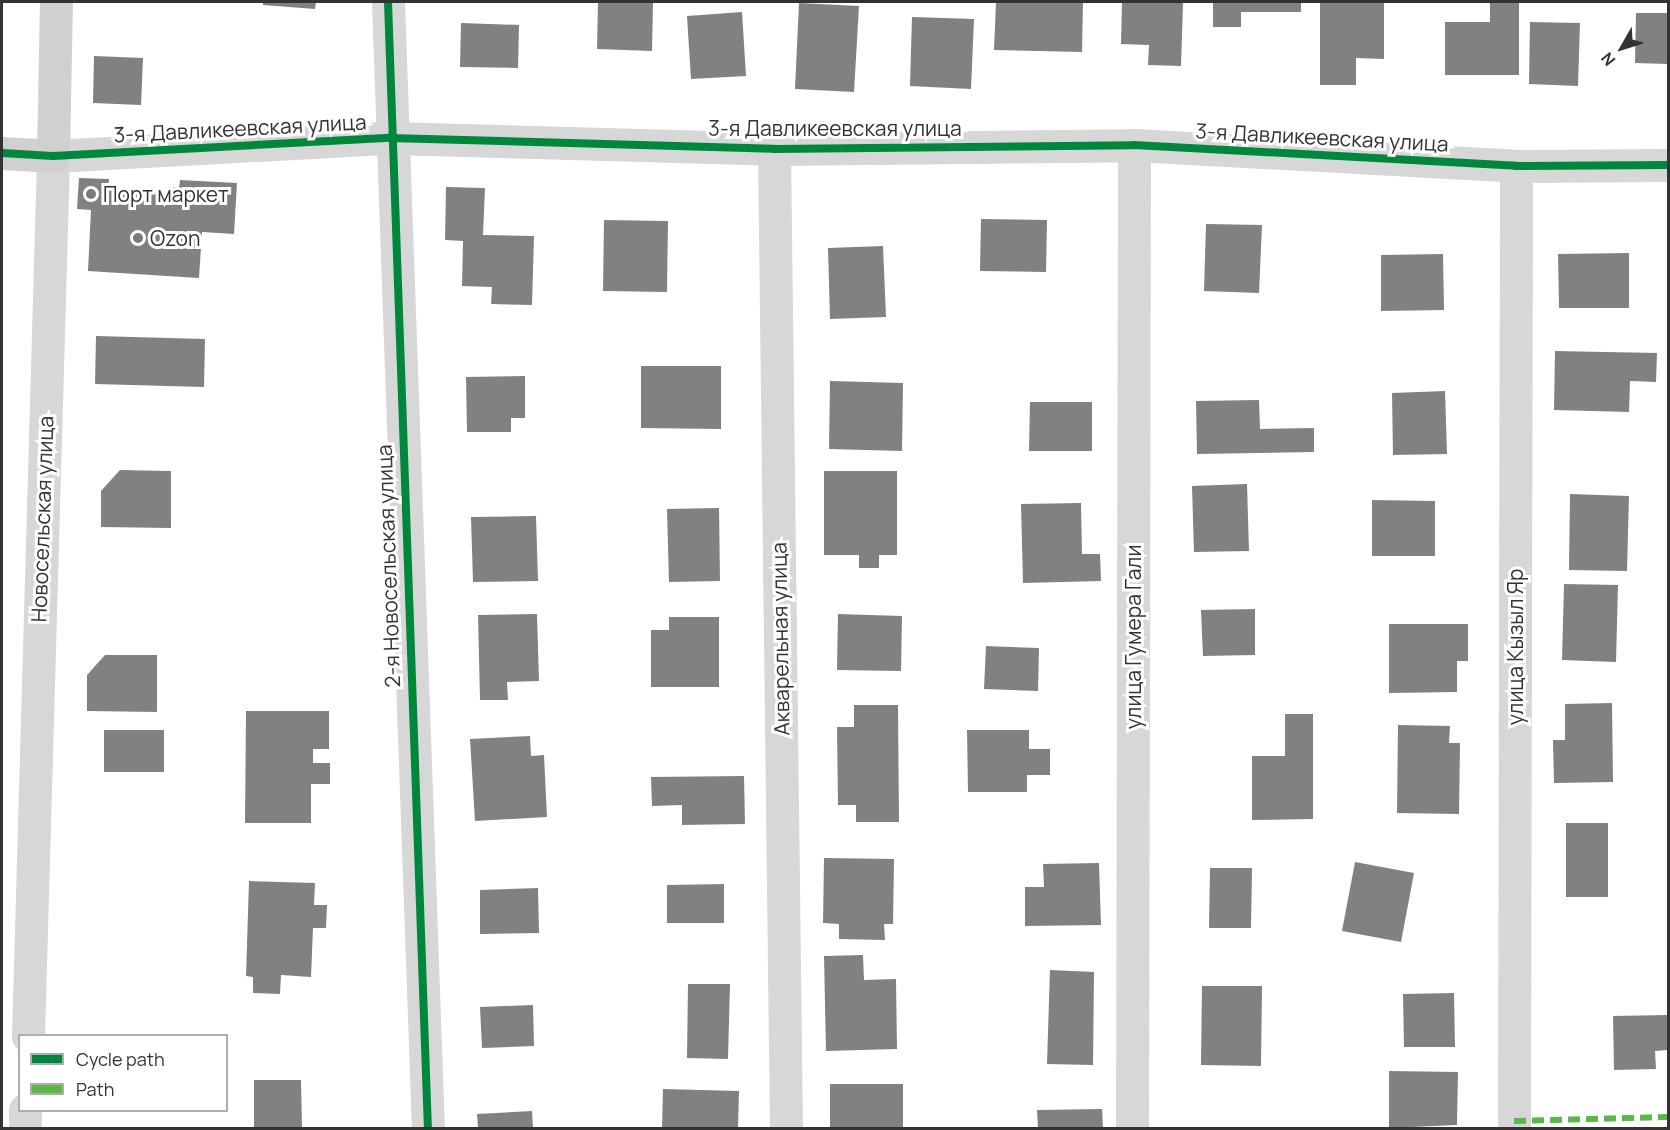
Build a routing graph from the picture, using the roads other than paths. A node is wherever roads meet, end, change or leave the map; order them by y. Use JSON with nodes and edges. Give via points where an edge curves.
{"nodes":[{"id":1,"x":56,"y":2,"type":"edge"},
{"id":2,"x":388,"y":2,"type":"edge"},
{"id":3,"x":390,"y":138,"type":"junction"},
{"id":4,"x":1134,"y":145,"type":"junction"},
{"id":5,"x":774,"y":148,"type":"junction"},
{"id":6,"x":2,"y":153,"type":"edge"},
{"id":7,"x":53,"y":156,"type":"junction"},
{"id":8,"x":1668,"y":165,"type":"edge"},
{"id":9,"x":1516,"y":166,"type":"junction"},
{"id":10,"x":28,"y":1034,"type":"edge"},
{"id":11,"x":26,"y":1112,"type":"edge"},
{"id":12,"x":25,"y":1128,"type":"edge"},
{"id":13,"x":428,"y":1128,"type":"edge"},
{"id":14,"x":786,"y":1128,"type":"edge"},
{"id":15,"x":1132,"y":1128,"type":"edge"},
{"id":16,"x":1514,"y":1128,"type":"edge"}],
"edges":[{"from":1,"to":7,"type":"street","name":"Новосельская улица"},
{"from":2,"to":3,"type":"street","name":"2-я Новосельская улица"},
{"from":3,"to":5,"type":"street","name":"3-я Давликеевская улица"},
{"from":3,"to":7,"type":"street","name":"3-я Давликеевская улица"},
{"from":3,"to":13,"type":"street","name":"2-я Новосельская улица"},
{"from":4,"to":5,"type":"street","name":"3-я Давликеевская улица"},
{"from":4,"to":9,"type":"street","name":"3-я Давликеевская улица"},
{"from":4,"to":15,"type":"street","name":"улица Гумера Гали"},
{"from":5,"to":14,"type":"street","name":"Акварельная улица"},
{"from":6,"to":7,"type":"street","name":"3-я Давликеевская улица"},
{"from":7,"to":10,"type":"street","name":"Новосельская улица"},
{"from":8,"to":9,"type":"street","name":"3-я Давликеевская улица"},
{"from":9,"to":16,"type":"street","name":"улица Кызыл Яр"},
{"from":11,"to":12,"type":"street"}]}
